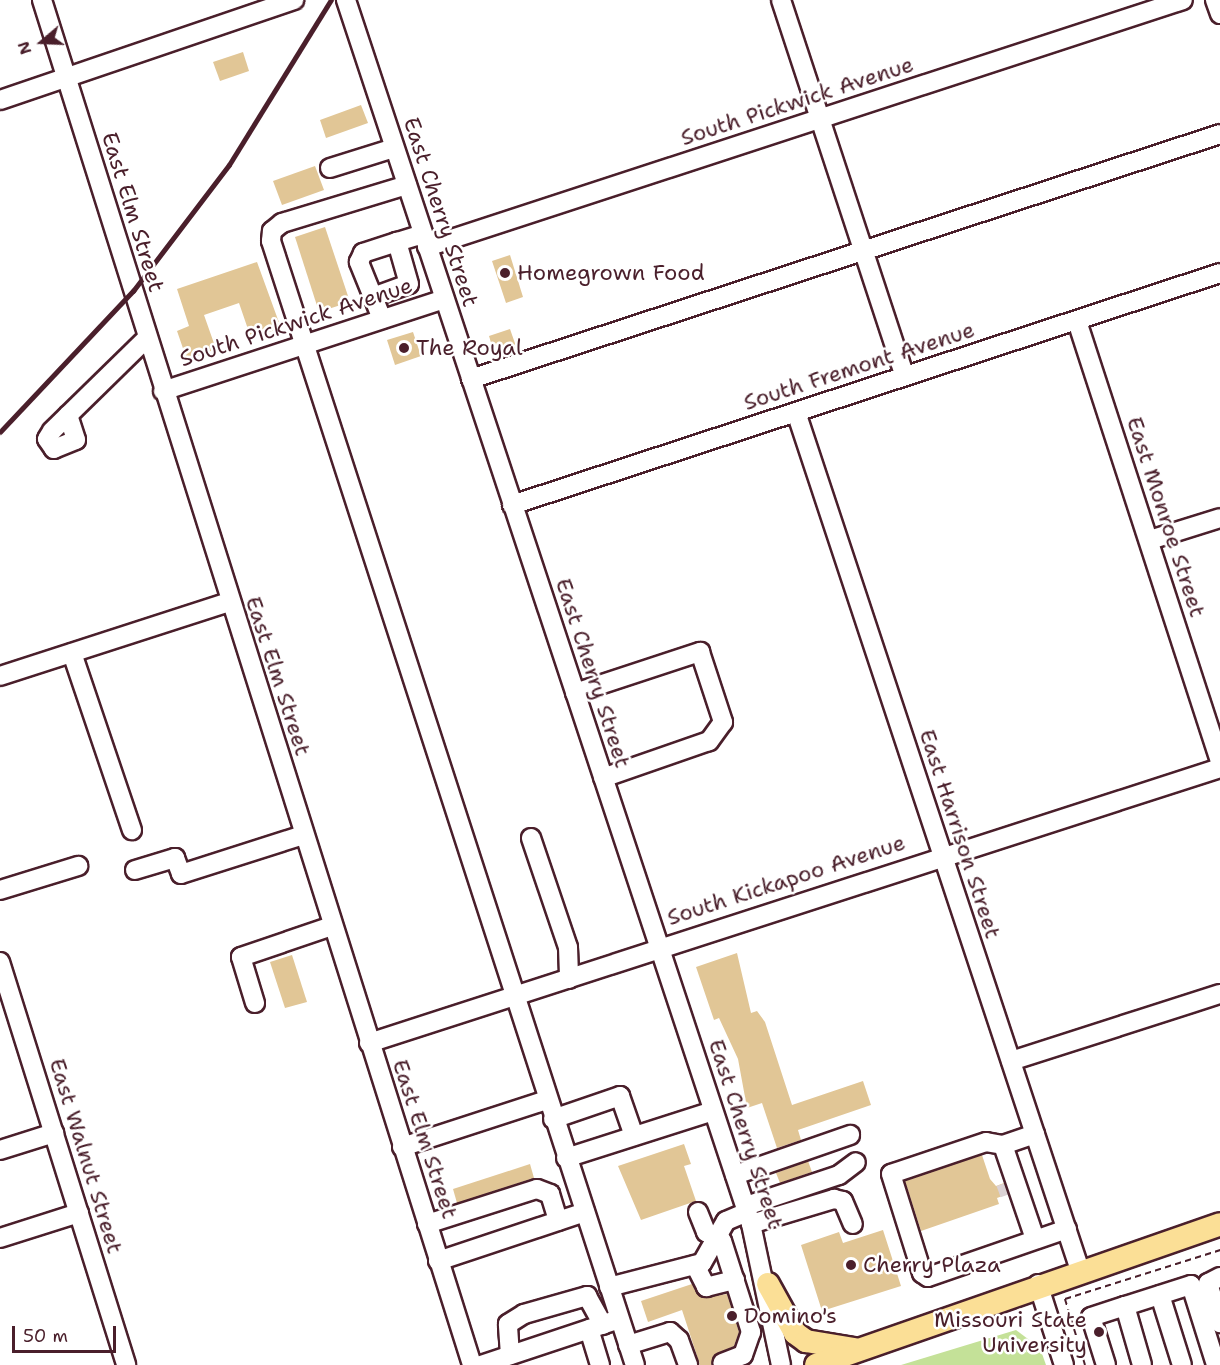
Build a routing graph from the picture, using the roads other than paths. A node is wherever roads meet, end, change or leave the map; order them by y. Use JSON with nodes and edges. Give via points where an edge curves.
{"nodes":[{"id":1,"x":42,"y":0,"type":"edge"},
{"id":2,"x":294,"y":0,"type":"edge"},
{"id":3,"x":346,"y":0,"type":"edge"},
{"id":4,"x":781,"y":0,"type":"edge"},
{"id":5,"x":1183,"y":0,"type":"edge"},
{"id":6,"x":1215,"y":0,"type":"edge"},
{"id":7,"x":1220,"y":14,"type":"edge"},
{"id":8,"x":67,"y":78,"type":"junction"},
{"id":9,"x":0,"y":100,"type":"edge"},
{"id":10,"x":820,"y":118,"type":"junction"},
{"id":11,"x":1220,"y":134,"type":"edge"},
{"id":12,"x":394,"y":148,"type":"junction"},
{"id":13,"x":330,"y":168,"type":"dead end"},
{"id":14,"x":407,"y":185,"type":"junction"},
{"id":15,"x":425,"y":240,"type":"junction"},
{"id":16,"x":397,"y":242,"type":"junction"},
{"id":17,"x":863,"y":251,"type":"junction"},
{"id":18,"x":1220,"y":273,"type":"edge"},
{"id":19,"x":373,"y":297,"type":"junction"},
{"id":20,"x":444,"y":299,"type":"junction"},
{"id":21,"x":381,"y":319,"type":"junction"},
{"id":22,"x":1077,"y":321,"type":"junction"},
{"id":23,"x":147,"y":338,"type":"junction"},
{"id":24,"x":304,"y":345,"type":"junction"},
{"id":25,"x":904,"y":375,"type":"junction"},
{"id":26,"x":471,"y":379,"type":"junction"},
{"id":27,"x":163,"y":391,"type":"junction"},
{"id":28,"x":796,"y":412,"type":"junction"},
{"id":29,"x":68,"y":415,"type":"dead end"},
{"id":30,"x":512,"y":505,"type":"junction"},
{"id":31,"x":1220,"y":518,"type":"edge"},
{"id":32,"x":1150,"y":540,"type":"junction"},
{"id":33,"x":230,"y":602,"type":"junction"},
{"id":34,"x":72,"y":653,"type":"junction"},
{"id":35,"x":0,"y":676,"type":"edge"},
{"id":36,"x":575,"y":693,"type":"junction"},
{"id":37,"x":1220,"y":762,"type":"edge"},
{"id":38,"x":1220,"y":768,"type":"edge"},
{"id":39,"x":603,"y":778,"type":"junction"},
{"id":40,"x":132,"y":830,"type":"dead end"},
{"id":41,"x":303,"y":835,"type":"junction"},
{"id":42,"x":531,"y":838,"type":"dead end"},
{"id":43,"x":941,"y":855,"type":"junction"},
{"id":44,"x":78,"y":866,"type":"dead end"},
{"id":45,"x":135,"y":870,"type":"dead end"},
{"id":46,"x":0,"y":890,"type":"edge"},
{"id":47,"x":332,"y":926,"type":"junction"},
{"id":48,"x":659,"y":948,"type":"junction"},
{"id":49,"x":0,"y":962,"type":"edge"},
{"id":50,"x":569,"y":979,"type":"junction"},
{"id":51,"x":1220,"y":994,"type":"edge"},
{"id":52,"x":515,"y":996,"type":"junction"},
{"id":53,"x":255,"y":1003,"type":"dead end"},
{"id":54,"x":369,"y":1043,"type":"junction"},
{"id":55,"x":1011,"y":1060,"type":"junction"},
{"id":56,"x":547,"y":1100,"type":"junction"},
{"id":57,"x":713,"y":1111,"type":"junction"},
{"id":58,"x":553,"y":1119,"type":"junction"},
{"id":59,"x":54,"y":1133,"type":"junction"},
{"id":60,"x":1035,"y":1134,"type":"junction"},
{"id":61,"x":850,"y":1135,"type":"dead end"},
{"id":62,"x":634,"y":1136,"type":"junction"},
{"id":63,"x":402,"y":1147,"type":"junction"},
{"id":64,"x":0,"y":1150,"type":"edge"},
{"id":65,"x":1006,"y":1154,"type":"junction"},
{"id":66,"x":566,"y":1158,"type":"junction"},
{"id":67,"x":856,"y":1162,"type":"dead end"},
{"id":68,"x":735,"y":1175,"type":"junction"},
{"id":69,"x":585,"y":1212,"type":"junction"},
{"id":70,"x":698,"y":1212,"type":"dead end"},
{"id":71,"x":79,"y":1213,"type":"junction"},
{"id":72,"x":748,"y":1214,"type":"junction"},
{"id":73,"x":1027,"y":1217,"type":"junction"},
{"id":74,"x":558,"y":1221,"type":"junction"},
{"id":75,"x":427,"y":1224,"type":"junction"},
{"id":76,"x":853,"y":1224,"type":"dead end"},
{"id":77,"x":1220,"y":1224,"type":"edge"},
{"id":78,"x":1067,"y":1229,"type":"junction"},
{"id":79,"x":719,"y":1237,"type":"junction"},
{"id":80,"x":0,"y":1238,"type":"edge"},
{"id":81,"x":1035,"y":1239,"type":"junction"},
{"id":82,"x":438,"y":1261,"type":"junction"},
{"id":83,"x":695,"y":1264,"type":"junction"},
{"id":84,"x":1080,"y":1270,"type":"junction"},
{"id":85,"x":1220,"y":1277,"type":"edge"},
{"id":86,"x":735,"y":1280,"type":"junction"},
{"id":87,"x":768,"y":1284,"type":"junction"},
{"id":88,"x":1038,"y":1284,"type":"junction"},
{"id":89,"x":609,"y":1287,"type":"junction"},
{"id":90,"x":1160,"y":1295,"type":"junction"},
{"id":91,"x":1125,"y":1306,"type":"junction"},
{"id":92,"x":1220,"y":1323,"type":"edge"},
{"id":93,"x":604,"y":1324,"type":"junction"},
{"id":94,"x":628,"y":1345,"type":"junction"},
{"id":95,"x":510,"y":1355,"type":"junction"},
{"id":96,"x":856,"y":1356,"type":"edge"},
{"id":97,"x":722,"y":1363,"type":"dead end"},
{"id":98,"x":126,"y":1365,"type":"edge"},
{"id":99,"x":472,"y":1365,"type":"edge"},
{"id":100,"x":480,"y":1365,"type":"edge"},
{"id":101,"x":600,"y":1365,"type":"edge"},
{"id":102,"x":634,"y":1365,"type":"edge"},
{"id":103,"x":688,"y":1365,"type":"edge"},
{"id":104,"x":781,"y":1365,"type":"edge"},
{"id":105,"x":816,"y":1365,"type":"edge"},
{"id":106,"x":1064,"y":1365,"type":"edge"},
{"id":107,"x":1106,"y":1365,"type":"edge"},
{"id":108,"x":1142,"y":1365,"type":"edge"},
{"id":109,"x":1182,"y":1365,"type":"edge"},
{"id":110,"x":1216,"y":1365,"type":"edge"}],
"edges":[{"from":1,"to":8,"type":"street","name":"East Elm Street"},
{"from":2,"to":8,"type":"street"},
{"from":3,"to":12,"type":"street","name":"East Cherry Street"},
{"from":4,"to":10,"type":"street"},
{"from":5,"to":10,"type":"street","name":"South Pickwick Avenue"},
{"from":6,"to":7,"type":"street"},
{"from":8,"to":9,"type":"street"},
{"from":8,"to":23,"type":"street","name":"East Elm Street"},
{"from":10,"to":15,"type":"street","name":"South Pickwick Avenue"},
{"from":10,"to":17,"type":"street"},
{"from":11,"to":17,"type":"street"},
{"from":12,"to":13,"type":"street"},
{"from":12,"to":14,"type":"street","name":"East Cherry Street"},
{"from":14,"to":15,"type":"street","name":"East Cherry Street"},
{"from":14,"to":24,"type":"street","via":[[272,231]]},
{"from":15,"to":16,"type":"street","name":"South Pickwick Avenue"},
{"from":15,"to":20,"type":"street","name":"East Cherry Street"},
{"from":16,"to":19,"type":"street","via":[[409,284]]},
{"from":16,"to":19,"type":"street","name":"South Pickwick Avenue","via":[[363,253],[359,262]]},
{"from":17,"to":25,"type":"street"},
{"from":17,"to":26,"type":"street"},
{"from":18,"to":22,"type":"street","name":"South Fremont Avenue"},
{"from":19,"to":21,"type":"street","name":"South Pickwick Avenue"},
{"from":20,"to":21,"type":"street","name":"South Pickwick Avenue"},
{"from":20,"to":26,"type":"street","name":"East Cherry Street"},
{"from":21,"to":24,"type":"street","name":"South Pickwick Avenue"},
{"from":22,"to":25,"type":"street","name":"South Fremont Avenue"},
{"from":22,"to":32,"type":"street","name":"East Monroe Street"},
{"from":23,"to":27,"type":"street","name":"East Elm Street"},
{"from":23,"to":29,"type":"street"},
{"from":24,"to":27,"type":"street","name":"South Pickwick Avenue"},
{"from":24,"to":52,"type":"street"},
{"from":25,"to":28,"type":"street","name":"South Fremont Avenue"},
{"from":26,"to":30,"type":"street","name":"East Cherry Street"},
{"from":27,"to":33,"type":"street","name":"East Elm Street"},
{"from":28,"to":30,"type":"street","name":"South Fremont Avenue"},
{"from":28,"to":43,"type":"street","name":"East Harrison Street"},
{"from":30,"to":36,"type":"street","name":"East Cherry Street"},
{"from":31,"to":32,"type":"street"},
{"from":32,"to":37,"type":"street","name":"East Monroe Street"},
{"from":33,"to":34,"type":"street"},
{"from":33,"to":41,"type":"street","name":"East Elm Street"},
{"from":34,"to":35,"type":"street"},
{"from":34,"to":40,"type":"street"},
{"from":36,"to":39,"type":"street","name":"East Cherry Street"},
{"from":36,"to":39,"type":"street","via":[[700,652],[723,722],[709,741]]},
{"from":38,"to":43,"type":"street","name":"South Kickapoo Avenue"},
{"from":39,"to":48,"type":"street","name":"East Cherry Street"},
{"from":41,"to":45,"type":"street","via":[[181,874],[175,858]]},
{"from":41,"to":47,"type":"street","name":"East Elm Street"},
{"from":42,"to":50,"type":"street","via":[[568,946]]},
{"from":43,"to":48,"type":"street","name":"South Kickapoo Avenue"},
{"from":43,"to":55,"type":"street","name":"East Harrison Street"},
{"from":44,"to":46,"type":"street"},
{"from":47,"to":53,"type":"street","via":[[241,957]]},
{"from":47,"to":54,"type":"street","name":"East Elm Street"},
{"from":48,"to":50,"type":"street","name":"South Kickapoo Avenue"},
{"from":48,"to":57,"type":"street","name":"East Cherry Street"},
{"from":49,"to":59,"type":"street","name":"East Walnut Street"},
{"from":50,"to":52,"type":"street","name":"South Kickapoo Avenue"},
{"from":51,"to":55,"type":"street"},
{"from":52,"to":54,"type":"street","name":"South Kickapoo Avenue"},
{"from":52,"to":56,"type":"street"},
{"from":54,"to":63,"type":"street","name":"East Elm Street"},
{"from":55,"to":60,"type":"street","name":"East Harrison Street"},
{"from":56,"to":58,"type":"street"},
{"from":56,"to":63,"type":"street"},
{"from":57,"to":62,"type":"street"},
{"from":57,"to":68,"type":"street","name":"East Cherry Street"},
{"from":58,"to":62,"type":"street","via":[[620,1096]]},
{"from":58,"to":66,"type":"street"},
{"from":59,"to":64,"type":"street"},
{"from":59,"to":71,"type":"street","name":"East Walnut Street"},
{"from":60,"to":65,"type":"street"},
{"from":60,"to":78,"type":"street","name":"East Harrison Street"},
{"from":61,"to":68,"type":"street"},
{"from":62,"to":66,"type":"street"},
{"from":63,"to":75,"type":"street","name":"East Elm Street"},
{"from":65,"to":73,"type":"street"},
{"from":65,"to":73,"type":"street","via":[[1007,1188]]},
{"from":65,"to":81,"type":"street","via":[[986,1142],[891,1174],[922,1273],[928,1276]]},
{"from":66,"to":69,"type":"street"},
{"from":67,"to":72,"type":"street","via":[[839,1175]]},
{"from":68,"to":72,"type":"street","name":"East Cherry Street"},
{"from":69,"to":74,"type":"street"},
{"from":69,"to":89,"type":"street"},
{"from":70,"to":79,"type":"street","via":[[706,1232]]},
{"from":71,"to":80,"type":"street"},
{"from":71,"to":98,"type":"street","name":"East Walnut Street"},
{"from":72,"to":76,"type":"street","via":[[834,1198],[843,1201]]},
{"from":72,"to":79,"type":"street","via":[[726,1221]]},
{"from":72,"to":87,"type":"street","name":"East Cherry Street"},
{"from":73,"to":81,"type":"street"},
{"from":74,"to":75,"type":"street","via":[[549,1194],[537,1190]]},
{"from":74,"to":82,"type":"street"},
{"from":75,"to":82,"type":"street","name":"East Elm Street"},
{"from":77,"to":84,"type":"main road"},
{"from":78,"to":81,"type":"street"},
{"from":78,"to":84,"type":"street","name":"East Harrison Street"},
{"from":79,"to":83,"type":"street","via":[[709,1257]]},
{"from":79,"to":86,"type":"street"},
{"from":82,"to":99,"type":"street","name":"East Elm Street"},
{"from":83,"to":86,"type":"street","via":[[706,1287]]},
{"from":83,"to":89,"type":"street"},
{"from":84,"to":88,"type":"main road"},
{"from":85,"to":92,"type":"street","via":[[1208,1283]]},
{"from":86,"to":97,"type":"street","via":[[751,1336],[743,1355]]},
{"from":87,"to":96,"type":"main road","via":[[795,1333],[806,1341]]},
{"from":87,"to":104,"type":"street","name":"East Cherry Street"},
{"from":88,"to":96,"type":"main road"},
{"from":88,"to":106,"type":"street"},
{"from":89,"to":93,"type":"street"},
{"from":90,"to":91,"type":"street"},
{"from":90,"to":109,"type":"street"},
{"from":90,"to":110,"type":"street","via":[[1191,1285]]},
{"from":91,"to":107,"type":"street","via":[[1091,1317]]},
{"from":91,"to":108,"type":"street"},
{"from":93,"to":94,"type":"street"},
{"from":93,"to":95,"type":"street"},
{"from":93,"to":95,"type":"street","via":[[587,1296],[524,1314],[508,1324]]},
{"from":93,"to":101,"type":"street"},
{"from":94,"to":102,"type":"street"},
{"from":94,"to":103,"type":"street","via":[[670,1332],[680,1340]]},
{"from":95,"to":100,"type":"street"},
{"from":96,"to":105,"type":"main road"}]}
